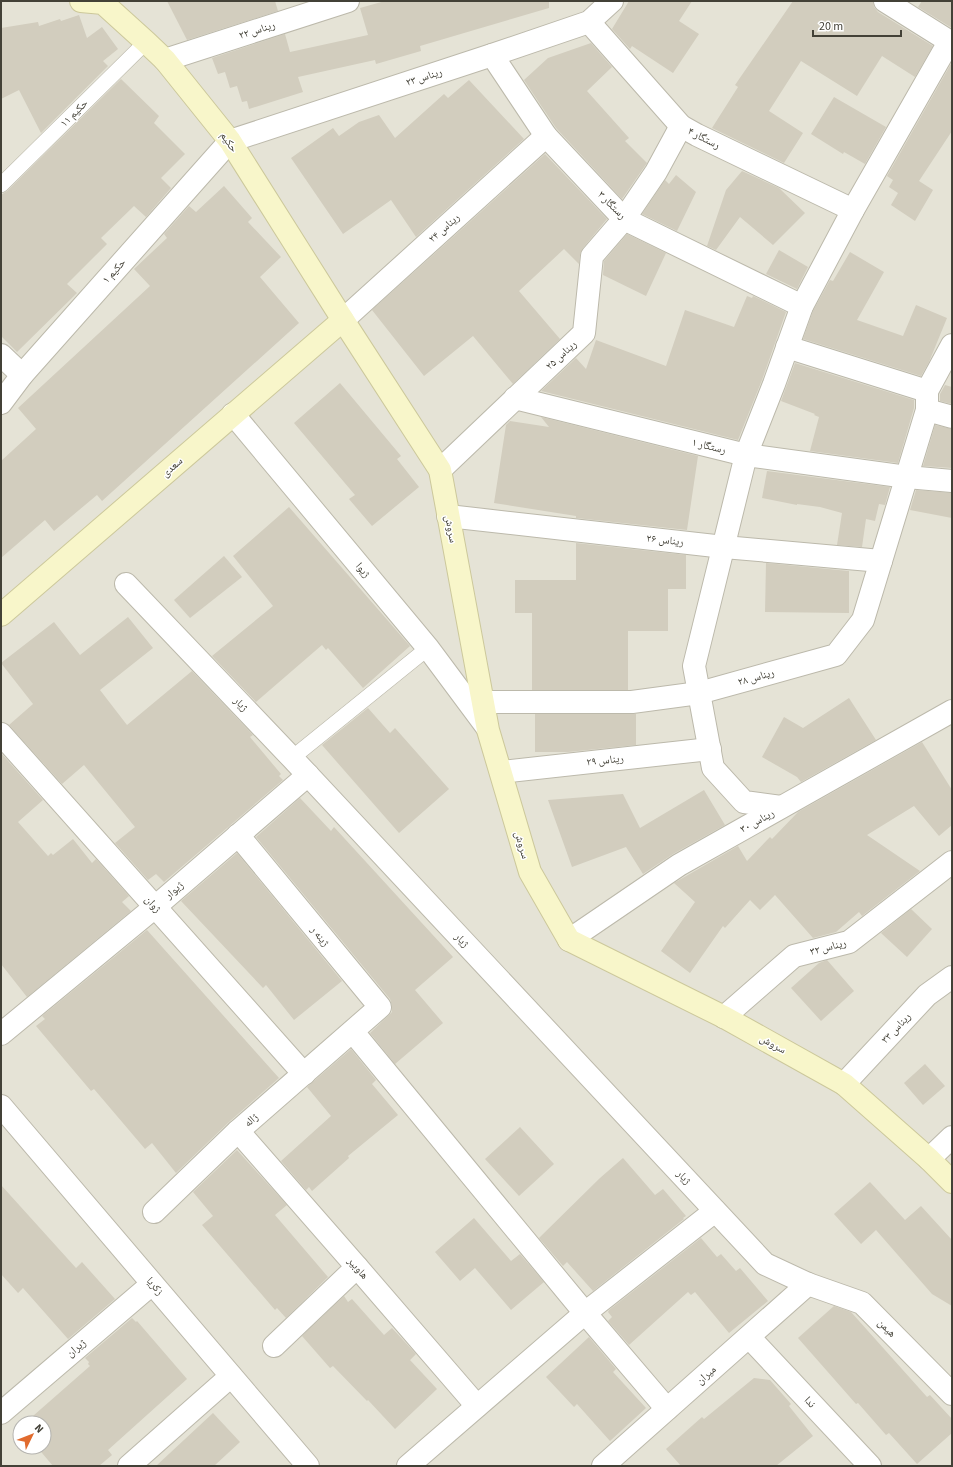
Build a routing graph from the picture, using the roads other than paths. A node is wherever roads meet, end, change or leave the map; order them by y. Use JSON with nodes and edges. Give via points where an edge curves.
{"nodes":[{"id":1,"x":81,"y":1,"type":"edge"},
{"id":2,"x":348,"y":1,"type":"edge"},
{"id":3,"x":612,"y":1,"type":"edge"},
{"id":4,"x":885,"y":1,"type":"edge"},
{"id":5,"x":105,"y":2,"type":"edge"},
{"id":6,"x":589,"y":22,"type":"junction"},
{"id":7,"x":146,"y":42,"type":"junction"},
{"id":8,"x":951,"y":43,"type":"edge"},
{"id":9,"x":492,"y":55,"type":"junction"},
{"id":10,"x":165,"y":60,"type":"junction"},
{"id":11,"x":681,"y":126,"type":"junction"},
{"id":12,"x":546,"y":136,"type":"junction"},
{"id":13,"x":230,"y":141,"type":"junction"},
{"id":14,"x":1,"y":185,"type":"edge"},
{"id":15,"x":852,"y":210,"type":"junction"},
{"id":16,"x":624,"y":219,"type":"junction"},
{"id":17,"x":802,"y":306,"type":"junction"},
{"id":18,"x":343,"y":320,"type":"junction"},
{"id":19,"x":952,"y":345,"type":"edge"},
{"id":20,"x":787,"y":347,"type":"junction"},
{"id":21,"x":1,"y":355,"type":"edge"},
{"id":22,"x":22,"y":375,"type":"junction"},
{"id":23,"x":515,"y":398,"type":"junction"},
{"id":24,"x":927,"y":400,"type":"junction"},
{"id":25,"x":1,"y":403,"type":"edge"},
{"id":26,"x":233,"y":414,"type":"junction"},
{"id":27,"x":952,"y":417,"type":"edge"},
{"id":28,"x":746,"y":455,"type":"junction"},
{"id":29,"x":440,"y":470,"type":"junction"},
{"id":30,"x":906,"y":477,"type":"junction"},
{"id":31,"x":952,"y":481,"type":"edge"},
{"id":32,"x":448,"y":516,"type":"junction"},
{"id":33,"x":724,"y":546,"type":"junction"},
{"id":34,"x":881,"y":561,"type":"junction"},
{"id":35,"x":126,"y":584,"type":"dead end"},
{"id":36,"x":1,"y":615,"type":"edge"},
{"id":37,"x":428,"y":648,"type":"junction"},
{"id":38,"x":699,"y":693,"type":"junction"},
{"id":39,"x":483,"y":702,"type":"junction"},
{"id":40,"x":952,"y":711,"type":"edge"},
{"id":41,"x":488,"y":730,"type":"junction"},
{"id":42,"x":1,"y":734,"type":"edge"},
{"id":43,"x":710,"y":749,"type":"junction"},
{"id":44,"x":292,"y":758,"type":"junction"},
{"id":45,"x":501,"y":772,"type":"junction"},
{"id":46,"x":308,"y":775,"type":"junction"},
{"id":47,"x":781,"y":807,"type":"junction"},
{"id":48,"x":238,"y":835,"type":"junction"},
{"id":49,"x":952,"y":862,"type":"edge"},
{"id":50,"x":155,"y":907,"type":"junction"},
{"id":51,"x":569,"y":940,"type":"junction"},
{"id":52,"x":952,"y":977,"type":"edge"},
{"id":53,"x":724,"y":1017,"type":"junction"},
{"id":54,"x":353,"y":1032,"type":"junction"},
{"id":55,"x":1,"y":1034,"type":"edge"},
{"id":56,"x":304,"y":1074,"type":"junction"},
{"id":57,"x":844,"y":1084,"type":"junction"},
{"id":58,"x":1,"y":1106,"type":"edge"},
{"id":59,"x":238,"y":1131,"type":"junction"},
{"id":60,"x":952,"y":1137,"type":"edge"},
{"id":61,"x":929,"y":1159,"type":"junction"},
{"id":62,"x":952,"y":1182,"type":"edge"},
{"id":63,"x":715,"y":1211,"type":"junction"},
{"id":64,"x":154,"y":1212,"type":"dead end"},
{"id":65,"x":357,"y":1267,"type":"junction"},
{"id":66,"x":152,"y":1284,"type":"junction"},
{"id":67,"x":808,"y":1284,"type":"junction"},
{"id":68,"x":585,"y":1313,"type":"junction"},
{"id":69,"x":749,"y":1337,"type":"junction"},
{"id":70,"x":274,"y":1346,"type":"dead end"},
{"id":71,"x":232,"y":1376,"type":"junction"},
{"id":72,"x":952,"y":1394,"type":"edge"},
{"id":73,"x":477,"y":1406,"type":"junction"},
{"id":74,"x":668,"y":1409,"type":"junction"},
{"id":75,"x":1,"y":1413,"type":"edge"},
{"id":76,"x":614,"y":1463,"type":"edge"},
{"id":77,"x":129,"y":1466,"type":"edge"},
{"id":78,"x":308,"y":1466,"type":"edge"},
{"id":79,"x":408,"y":1466,"type":"edge"},
{"id":80,"x":870,"y":1466,"type":"edge"}],
"edges":[{"from":1,"to":5,"type":"street","name":"حکیم"},
{"from":2,"to":10,"type":"street","name":"ریناس ۲۲"},
{"from":3,"to":6,"type":"street","name":"ریناس ۲۳"},
{"from":4,"to":8,"type":"street"},
{"from":5,"to":7,"type":"street","name":"حکیم"},
{"from":6,"to":9,"type":"street","name":"ریناس ۲۳"},
{"from":6,"to":11,"type":"street","name":"رستگار ۴"},
{"from":7,"to":10,"type":"street","name":"حکیم"},
{"from":7,"to":14,"type":"lane","name":"حکیم ۱۱"},
{"from":8,"to":15,"type":"street"},
{"from":9,"to":12,"type":"street","name":"رستگار ۳"},
{"from":9,"to":13,"type":"street","name":"ریناس ۲۳"},
{"from":10,"to":13,"type":"street","name":"حکیم"},
{"from":11,"to":15,"type":"street","name":"رستگار ۴"},
{"from":11,"to":16,"type":"street","name":"ریناس ۲۵","via":[[656,172]]},
{"from":12,"to":16,"type":"street","name":"رستگار ۳"},
{"from":12,"to":18,"type":"street","name":"ریناس ۲۴"},
{"from":13,"to":18,"type":"street","name":"حکیم"},
{"from":13,"to":22,"type":"street","name":"حکیم ۱"},
{"from":15,"to":17,"type":"street"},
{"from":16,"to":17,"type":"street","name":"رستگار ۳"},
{"from":16,"to":23,"type":"street","name":"ریناس ۲۵","via":[[592,256],[584,333]]},
{"from":17,"to":20,"type":"street"},
{"from":18,"to":26,"type":"street","name":"سعدی"},
{"from":18,"to":29,"type":"street","name":"سروش"},
{"from":19,"to":24,"type":"street","name":"ریناس ۲۸"},
{"from":20,"to":24,"type":"street"},
{"from":20,"to":28,"type":"street"},
{"from":21,"to":22,"type":"street"},
{"from":22,"to":25,"type":"street","name":"حکیم ۱"},
{"from":23,"to":28,"type":"street","name":"رستگار ۱"},
{"from":23,"to":29,"type":"street","name":"ریناس ۲۵"},
{"from":24,"to":27,"type":"street"},
{"from":24,"to":30,"type":"street","name":"ریناس ۲۸"},
{"from":26,"to":36,"type":"street","name":"سعدی"},
{"from":26,"to":37,"type":"street","name":"ژیوا"},
{"from":28,"to":30,"type":"street","name":"رستگار ۱"},
{"from":28,"to":33,"type":"street"},
{"from":29,"to":32,"type":"street","name":"سروش"},
{"from":30,"to":31,"type":"street","name":"رستگار ۱"},
{"from":30,"to":34,"type":"street","name":"ریناس ۲۸"},
{"from":32,"to":33,"type":"street","name":"ریناس ۲۶"},
{"from":32,"to":39,"type":"street","name":"سروش"},
{"from":33,"to":34,"type":"street","name":"ریناس ۲۶"},
{"from":33,"to":38,"type":"street","via":[[694,666]]},
{"from":34,"to":38,"type":"street","name":"ریناس ۲۸","via":[[863,620],[836,655]]},
{"from":35,"to":44,"type":"street","name":"ژیار"},
{"from":37,"to":41,"type":"street","name":"ژیوا"},
{"from":37,"to":44,"type":"lane"},
{"from":38,"to":39,"type":"street","name":"ریناس ۲۸","via":[[632,702]]},
{"from":38,"to":43,"type":"street"},
{"from":39,"to":41,"type":"street","name":"سروش"},
{"from":40,"to":47,"type":"street","name":"ریناس ۳۰"},
{"from":41,"to":45,"type":"street","name":"سروش"},
{"from":42,"to":50,"type":"street","name":"ژوان"},
{"from":43,"to":45,"type":"street","name":"ریناس ۲۹"},
{"from":43,"to":47,"type":"street","via":[[713,768],[744,802]]},
{"from":44,"to":46,"type":"street","name":"ژیار"},
{"from":45,"to":51,"type":"street","name":"سروش","via":[[530,872]]},
{"from":46,"to":48,"type":"street","name":"ژیوار"},
{"from":46,"to":63,"type":"street","name":"ژیار"},
{"from":47,"to":51,"type":"street","name":"ریناس ۳۰","via":[[678,865]]},
{"from":48,"to":50,"type":"street","name":"ژیوار"},
{"from":48,"to":54,"type":"street","name":"ژینه ر","via":[[380,1007]]},
{"from":49,"to":53,"type":"street","name":"ریناس ۳۲","via":[[849,942],[794,956]]},
{"from":50,"to":55,"type":"street","name":"ژیوار"},
{"from":50,"to":56,"type":"street","name":"ژوان"},
{"from":51,"to":53,"type":"street","name":"سروش"},
{"from":52,"to":57,"type":"street","name":"ریناس ۳۳","via":[[927,995]]},
{"from":53,"to":57,"type":"street","name":"سروش"},
{"from":54,"to":56,"type":"street","name":"ژاله"},
{"from":54,"to":68,"type":"street"},
{"from":56,"to":59,"type":"street","name":"ژاله"},
{"from":57,"to":61,"type":"street","name":"سروش"},
{"from":58,"to":66,"type":"street","name":"زکریا"},
{"from":59,"to":64,"type":"street","name":"ژاله"},
{"from":59,"to":65,"type":"street","name":"هاوبیر"},
{"from":60,"to":61,"type":"street"},
{"from":61,"to":62,"type":"street","name":"سروش"},
{"from":63,"to":67,"type":"street","name":"ژیار","via":[[765,1264]]},
{"from":63,"to":68,"type":"street"},
{"from":65,"to":70,"type":"street"},
{"from":65,"to":73,"type":"street","name":"هاوبیر"},
{"from":66,"to":71,"type":"street","name":"زکریا"},
{"from":66,"to":75,"type":"street","name":"ژیران"},
{"from":67,"to":69,"type":"street","name":"میران"},
{"from":67,"to":72,"type":"street","name":"هیمن","via":[[862,1303]]},
{"from":68,"to":73,"type":"street"},
{"from":68,"to":74,"type":"street"},
{"from":69,"to":74,"type":"street","name":"میران"},
{"from":69,"to":80,"type":"street","name":"ندا"},
{"from":71,"to":77,"type":"street"},
{"from":71,"to":78,"type":"street","name":"زکریا"},
{"from":73,"to":79,"type":"street"},
{"from":74,"to":76,"type":"street","name":"میران"}]}
